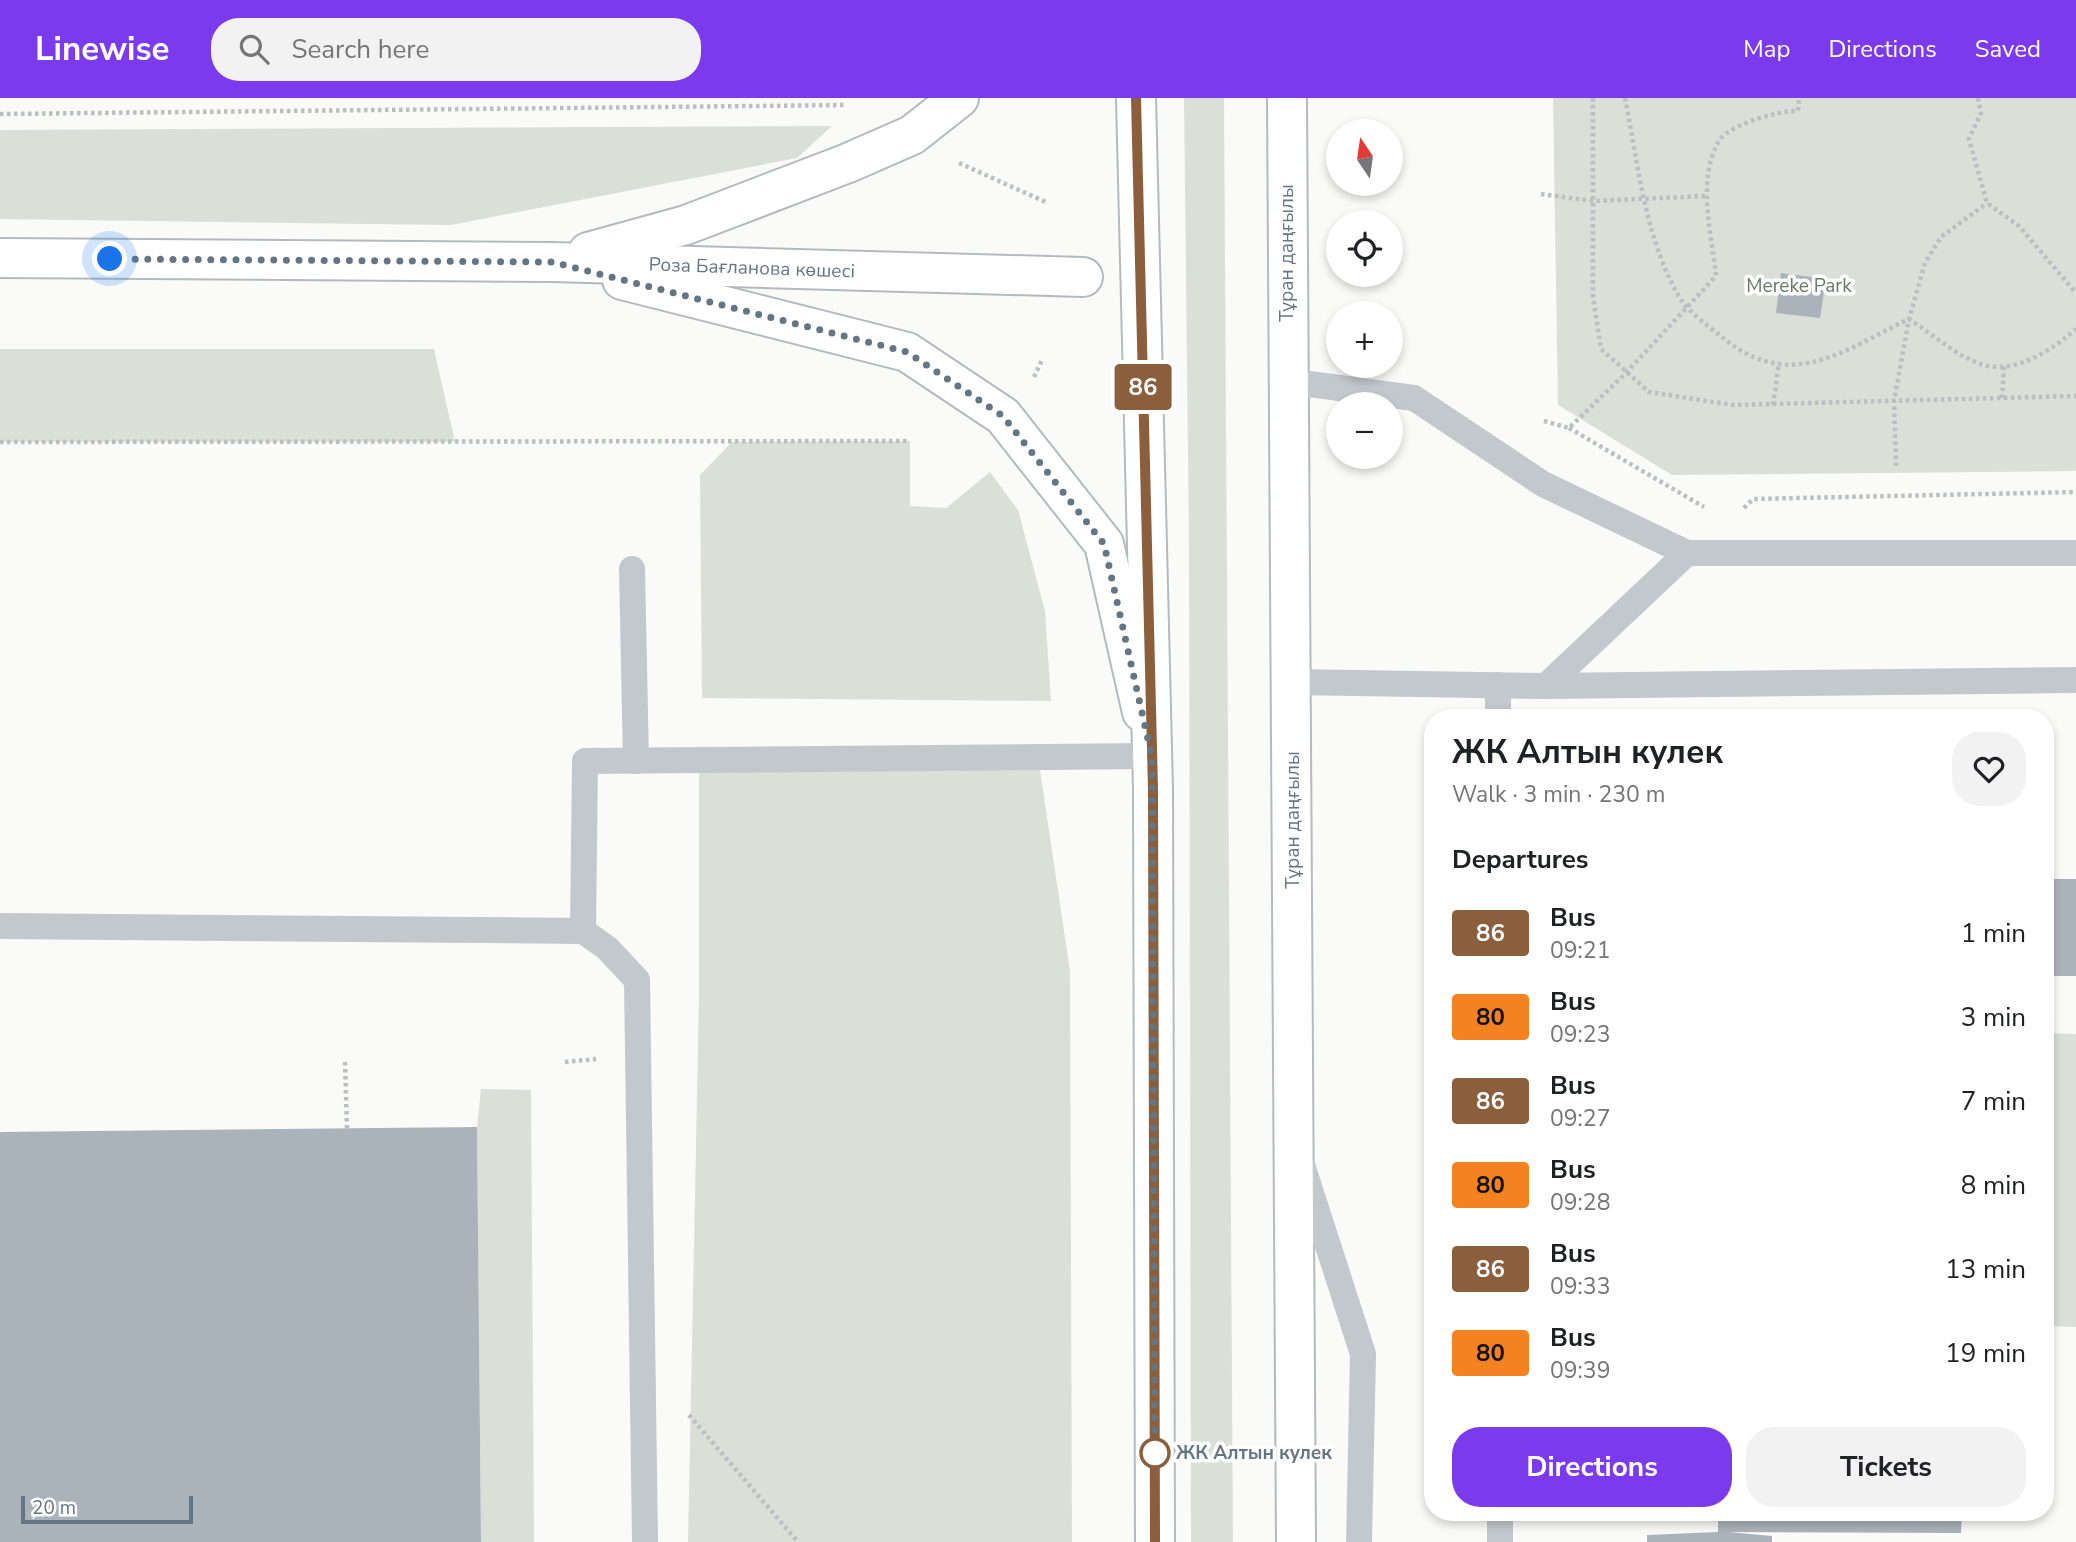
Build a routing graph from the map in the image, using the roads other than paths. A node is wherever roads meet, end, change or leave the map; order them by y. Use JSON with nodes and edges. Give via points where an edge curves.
{"nodes":[{"id":1,"x":959,"y":98,"type":"edge"},
{"id":2,"x":1136,"y":98,"type":"edge"},
{"id":3,"x":1287,"y":98,"type":"edge"},
{"id":4,"x":0,"y":258,"type":"edge"},
{"id":5,"x":552,"y":262,"type":"junction"},
{"id":6,"x":1083,"y":277,"type":"dead end"},
{"id":7,"x":1287,"y":381,"type":"junction"},
{"id":8,"x":2076,"y":552,"type":"edge"},
{"id":9,"x":1686,"y":554,"type":"junction"},
{"id":10,"x":632,"y":569,"type":"dead end"},
{"id":11,"x":2076,"y":680,"type":"edge"},
{"id":12,"x":1292,"y":682,"type":"junction"},
{"id":13,"x":1497,"y":685,"type":"junction"},
{"id":14,"x":1546,"y":686,"type":"junction"},
{"id":15,"x":1498,"y":709,"type":"edge"},
{"id":16,"x":1152,"y":757,"type":"junction"},
{"id":17,"x":636,"y":761,"type":"junction"},
{"id":18,"x":0,"y":926,"type":"edge"},
{"id":19,"x":583,"y":931,"type":"junction"},
{"id":20,"x":1294,"y":1141,"type":"junction"},
{"id":21,"x":1500,"y":1521,"type":"edge"},
{"id":22,"x":645,"y":1542,"type":"edge"},
{"id":23,"x":1155,"y":1542,"type":"edge"},
{"id":24,"x":1296,"y":1542,"type":"edge"},
{"id":25,"x":1359,"y":1542,"type":"edge"},
{"id":26,"x":1500,"y":1542,"type":"edge"}],
"edges":[{"from":1,"to":5,"type":"main road","via":[[912,135],[848,163],[687,225]]},
{"from":2,"to":16,"type":"main road"},
{"from":3,"to":7,"type":"main road","name":"Тұран даңғылы"},
{"from":4,"to":5,"type":"main road","name":"Роза Бағланова көшесі"},
{"from":5,"to":6,"type":"main road","name":"Роза Бағланова көшесі"},
{"from":5,"to":16,"type":"main road","via":[[907,352],[1003,416],[1104,544]]},
{"from":7,"to":9,"type":"lane","via":[[1414,398],[1543,484]]},
{"from":7,"to":12,"type":"main road","name":"Тұран даңғылы"},
{"from":8,"to":9,"type":"lane"},
{"from":9,"to":14,"type":"lane"},
{"from":10,"to":17,"type":"lane"},
{"from":11,"to":14,"type":"lane"},
{"from":12,"to":13,"type":"lane"},
{"from":12,"to":20,"type":"main road","name":"Тұран даңғылы"},
{"from":13,"to":14,"type":"lane"},
{"from":13,"to":15,"type":"lane"},
{"from":16,"to":17,"type":"lane"},
{"from":16,"to":23,"type":"main road"},
{"from":17,"to":19,"type":"lane","via":[[585,761]]},
{"from":18,"to":19,"type":"lane"},
{"from":19,"to":22,"type":"lane","via":[[607,948],[637,981]]},
{"from":20,"to":24,"type":"main road","name":"Тұран даңғылы"},
{"from":20,"to":25,"type":"lane","via":[[1363,1354]]},
{"from":21,"to":26,"type":"lane"}]}
